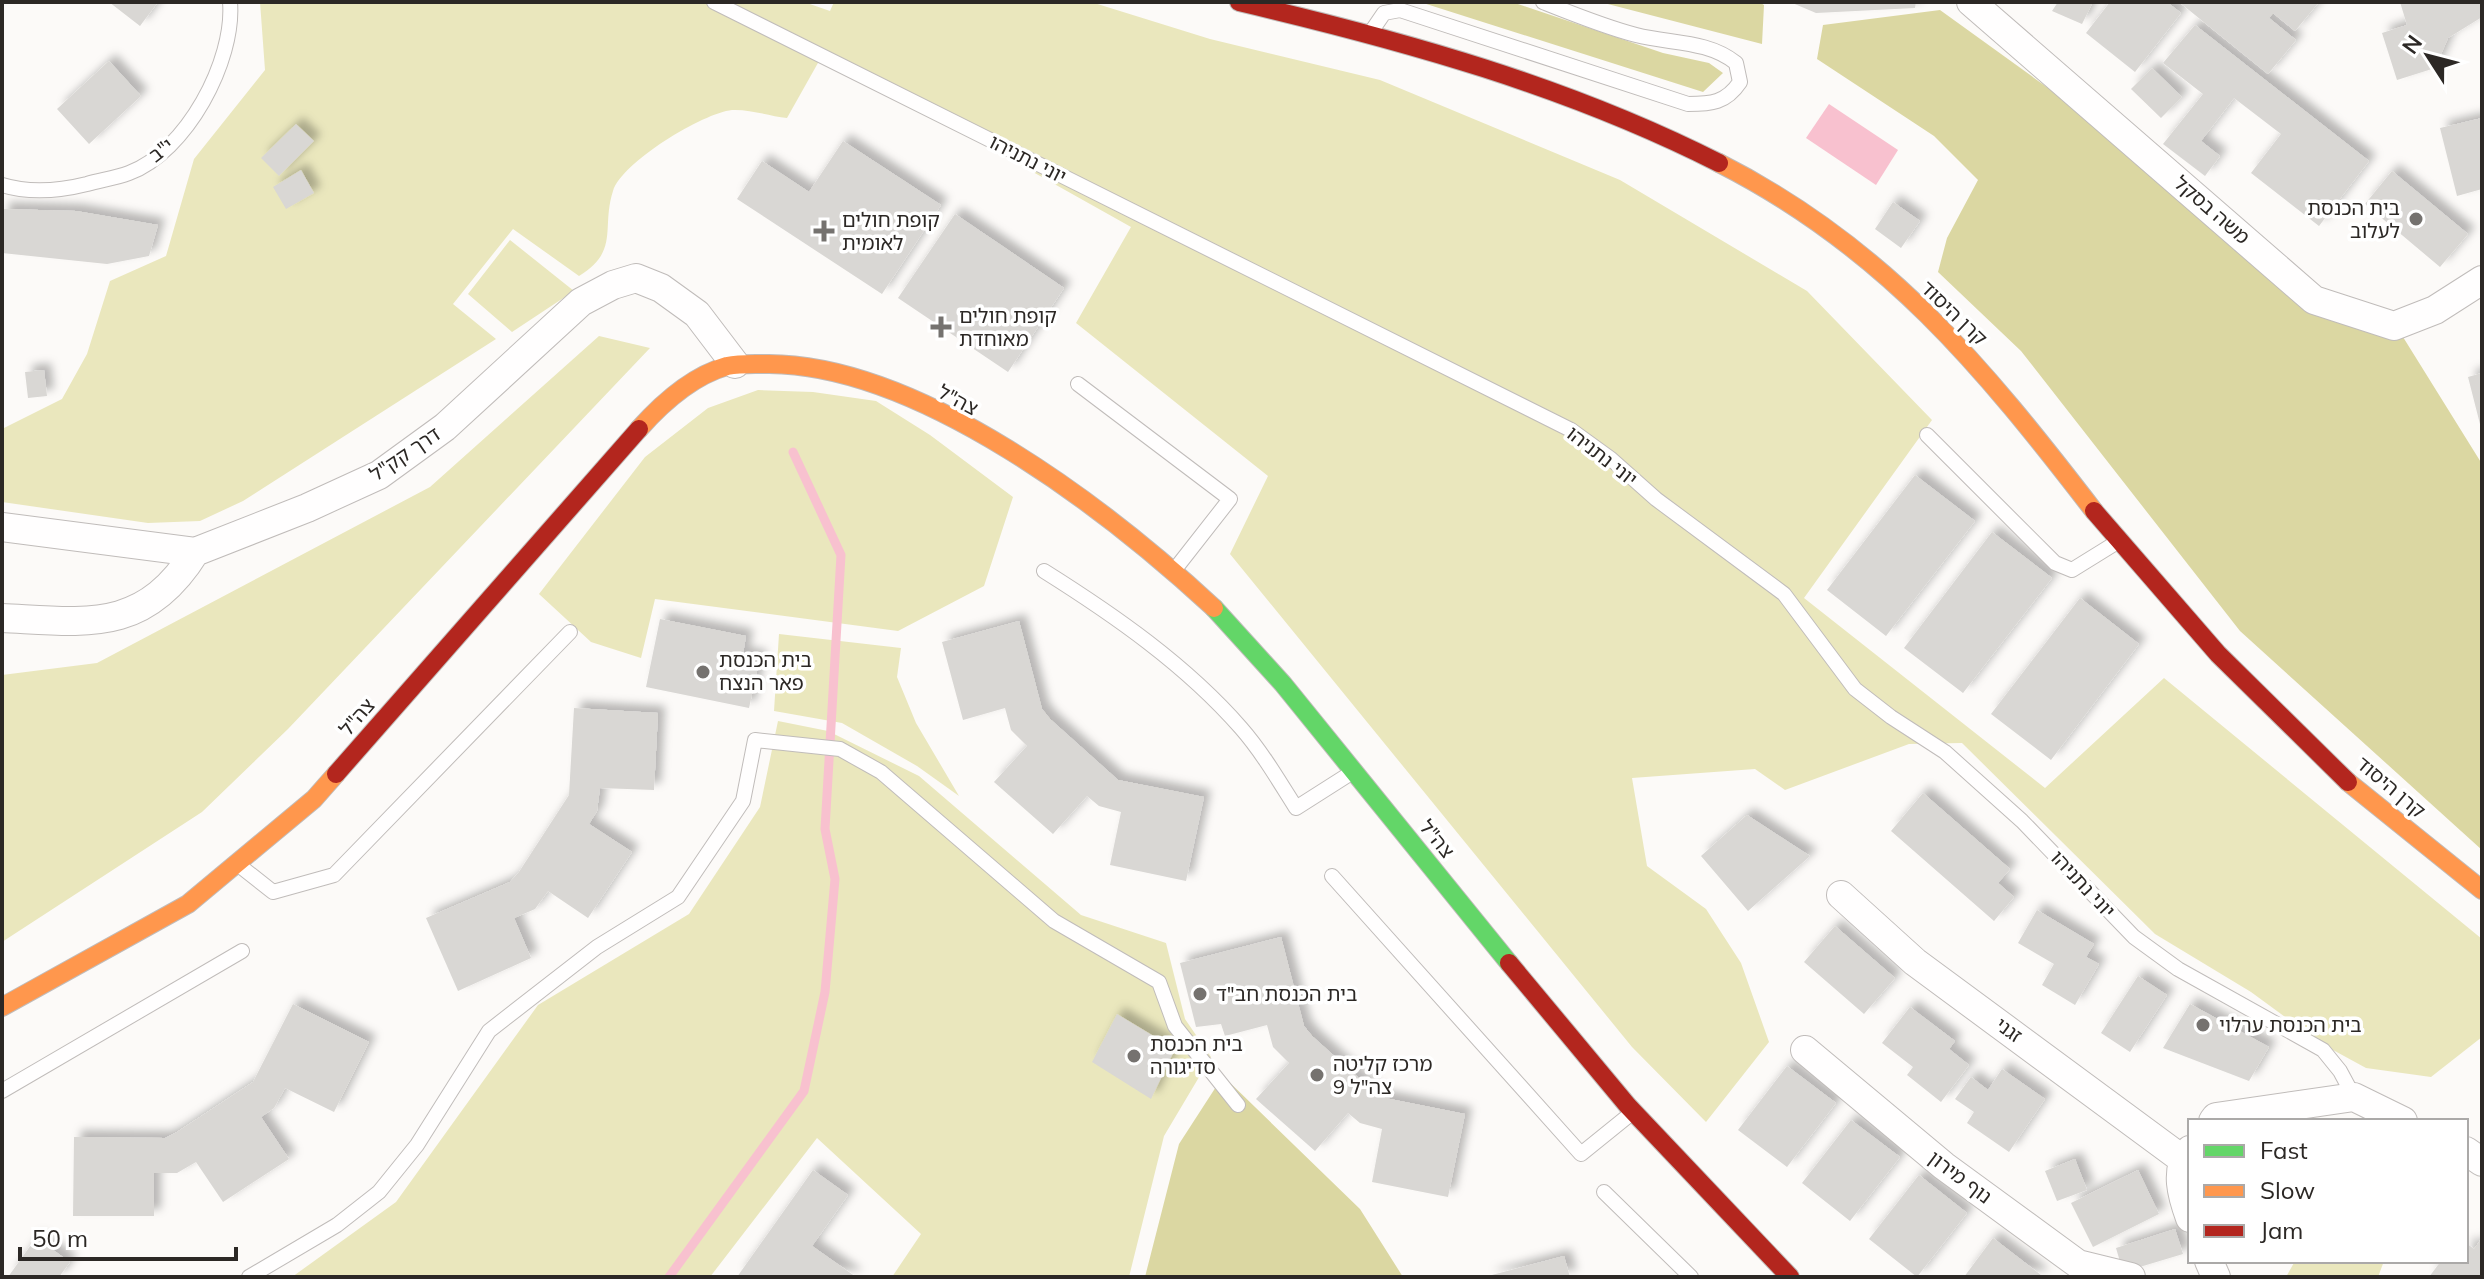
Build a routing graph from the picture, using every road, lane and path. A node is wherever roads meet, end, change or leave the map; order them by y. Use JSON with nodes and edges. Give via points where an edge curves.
{"nodes":[{"id":1,"x":230,"y":2,"type":"edge"},
{"id":2,"x":714,"y":2,"type":"edge"},
{"id":3,"x":1239,"y":2,"type":"edge"},
{"id":4,"x":1543,"y":2,"type":"edge"},
{"id":5,"x":1971,"y":2,"type":"edge"},
{"id":6,"x":1371,"y":32,"type":"junction"},
{"id":7,"x":2,"y":185,"type":"edge"},
{"id":8,"x":2482,"y":280,"type":"edge"},
{"id":9,"x":735,"y":364,"type":"junction"},
{"id":10,"x":1078,"y":384,"type":"dead end"},
{"id":11,"x":1927,"y":435,"type":"dead end"},
{"id":12,"x":2,"y":527,"type":"edge"},
{"id":13,"x":2117,"y":541,"type":"junction"},
{"id":14,"x":195,"y":552,"type":"junction"},
{"id":15,"x":1044,"y":571,"type":"dead end"},
{"id":16,"x":1173,"y":572,"type":"junction"},
{"id":17,"x":2,"y":618,"type":"edge"},
{"id":18,"x":570,"y":632,"type":"dead end"},
{"id":19,"x":1353,"y":771,"type":"junction"},
{"id":20,"x":237,"y":864,"type":"junction"},
{"id":21,"x":1332,"y":876,"type":"dead end"},
{"id":22,"x":2482,"y":890,"type":"edge"},
{"id":23,"x":1841,"y":895,"type":"dead end"},
{"id":24,"x":242,"y":951,"type":"dead end"},
{"id":25,"x":2,"y":1007,"type":"edge"},
{"id":26,"x":1805,"y":1050,"type":"dead end"},
{"id":27,"x":2,"y":1091,"type":"edge"},
{"id":28,"x":2354,"y":1097,"type":"junction"},
{"id":29,"x":1238,"y":1105,"type":"dead end"},
{"id":30,"x":1635,"y":1110,"type":"junction"},
{"id":31,"x":2214,"y":1119,"type":"edge"},
{"id":32,"x":2399,"y":1119,"type":"edge"},
{"id":33,"x":2186,"y":1155,"type":"edge"},
{"id":34,"x":1604,"y":1192,"type":"dead end"},
{"id":35,"x":2188,"y":1212,"type":"edge"},
{"id":36,"x":2216,"y":1276,"type":"edge"},
{"id":37,"x":249,"y":1277,"type":"edge"},
{"id":38,"x":1691,"y":1277,"type":"edge"},
{"id":39,"x":1790,"y":1277,"type":"edge"},
{"id":40,"x":2131,"y":1277,"type":"edge"},
{"id":41,"x":2204,"y":1277,"type":"edge"}],
"edges":[{"from":1,"to":7,"type":"lane","name":"י\"ב","via":[[227,50],[209,93],[178,138],[131,173],[54,192]]},
{"from":2,"to":28,"type":"lane","name":"יוני נתניהו","via":[[1571,430],[1784,594],[1855,689],[1945,752],[2022,821],[2134,937],[2178,969],[2323,1050]]},
{"from":3,"to":6,"type":"street","name":"קרן היסוד"},
{"from":4,"to":6,"type":"lane","via":[[1637,35],[1723,53],[1736,63],[1740,82],[1732,95],[1714,104],[1688,104],[1400,10],[1384,13]]},
{"from":5,"to":8,"type":"street","name":"משה בסקל","via":[[2314,300],[2394,326],[2435,310]]},
{"from":6,"to":13,"type":"street","name":"קרן היסוד","via":[[1501,70],[1602,109],[1704,153],[1800,210],[1947,333],[2007,397]]},
{"from":9,"to":14,"type":"street","name":"דרך קק\"ל","via":[[697,314],[661,288],[636,278],[613,285],[581,302],[445,427],[379,475]]},
{"from":9,"to":16,"type":"street","name":"צה\"ל","via":[[782,361],[833,371],[912,401],[1030,465]]},
{"from":9,"to":20,"type":"street","name":"צה\"ל","via":[[694,379],[659,407],[314,799]]},
{"from":10,"to":16,"type":"lane","via":[[1230,499]]},
{"from":11,"to":13,"type":"lane","via":[[2055,563],[2072,570]]},
{"from":12,"to":14,"type":"street","name":"דרך קק\"ל"},
{"from":13,"to":22,"type":"street","name":"קרן היסוד","via":[[2241,680],[2309,746]]},
{"from":14,"to":17,"type":"street","via":[[179,577],[136,610],[95,623]]},
{"from":15,"to":19,"type":"lane","via":[[1088,598],[1190,677],[1241,728],[1296,808]]},
{"from":16,"to":19,"type":"street","name":"צה\"ל","via":[[1216,610]]},
{"from":18,"to":20,"type":"lane","via":[[334,875],[273,892]]},
{"from":19,"to":30,"type":"street","name":"צה\"ל"},
{"from":20,"to":25,"type":"street","name":"צה\"ל","via":[[188,904]]},
{"from":21,"to":30,"type":"lane","via":[[1581,1154]]},
{"from":23,"to":33,"type":"street","name":"זגני","via":[[1915,962]]},
{"from":24,"to":27,"type":"lane"},
{"from":26,"to":40,"type":"street","name":"נוף מירון","via":[[1944,1166],[2078,1264]]},
{"from":28,"to":31,"type":"street"},
{"from":28,"to":32,"type":"street"},
{"from":29,"to":37,"type":"lane","via":[[1175,1026],[1159,982],[1054,921],[881,772],[840,749],[755,740],[743,801],[678,897],[597,947],[489,1031],[417,1145],[379,1192],[337,1225]]},
{"from":30,"to":39,"type":"street","name":"צה\"ל"},
{"from":33,"to":35,"type":"street","via":[[2181,1192]]},
{"from":34,"to":38,"type":"lane"},
{"from":36,"to":41,"type":"street"}]}
